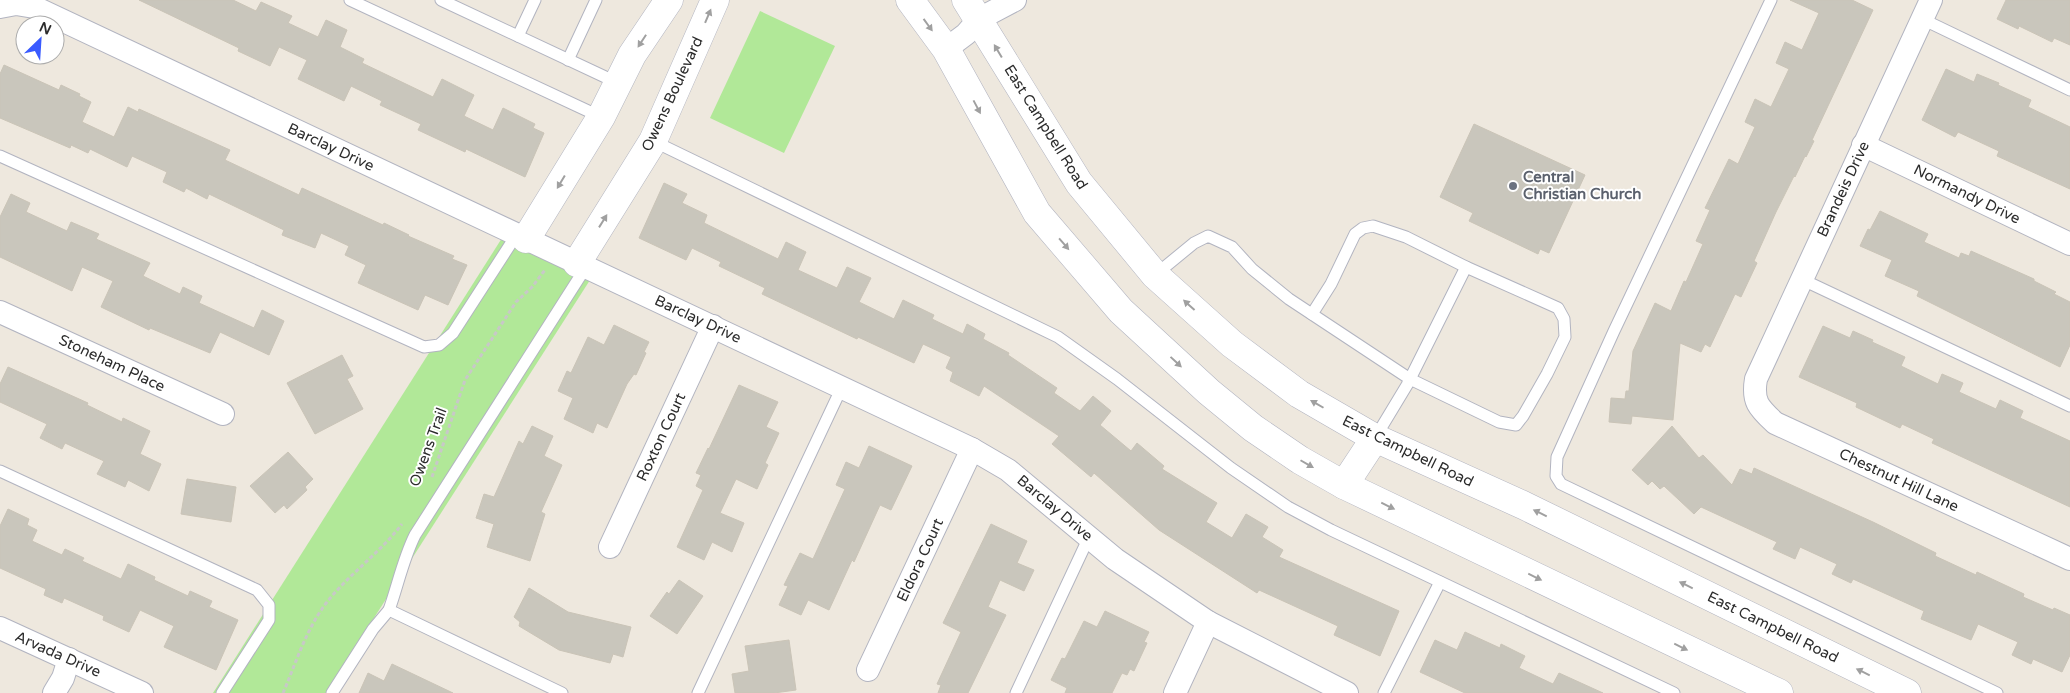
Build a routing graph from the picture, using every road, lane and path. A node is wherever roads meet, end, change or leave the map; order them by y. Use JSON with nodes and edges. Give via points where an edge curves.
{"nodes":[{"id":1,"x":350,"y":0,"type":"edge"},
{"id":2,"x":441,"y":0,"type":"edge"},
{"id":3,"x":535,"y":0,"type":"edge"},
{"id":4,"x":596,"y":0,"type":"edge"},
{"id":5,"x":669,"y":0,"type":"edge"},
{"id":6,"x":715,"y":0,"type":"edge"},
{"id":7,"x":910,"y":0,"type":"edge"},
{"id":8,"x":1015,"y":0,"type":"edge"},
{"id":9,"x":1771,"y":0,"type":"edge"},
{"id":10,"x":8,"y":5,"type":"edge"},
{"id":11,"x":973,"y":9,"type":"edge"},
{"id":12,"x":1926,"y":10,"type":"edge"},
{"id":13,"x":518,"y":36,"type":"junction"},
{"id":14,"x":946,"y":49,"type":"junction"},
{"id":15,"x":568,"y":60,"type":"junction"},
{"id":16,"x":618,"y":83,"type":"junction"},
{"id":17,"x":2070,"y":90,"type":"edge"},
{"id":18,"x":601,"y":117,"type":"junction"},
{"id":19,"x":653,"y":141,"type":"junction"},
{"id":20,"x":1863,"y":145,"type":"junction"},
{"id":21,"x":0,"y":156,"type":"edge"},
{"id":22,"x":522,"y":237,"type":"junction"},
{"id":23,"x":2070,"y":244,"type":"edge"},
{"id":24,"x":573,"y":261,"type":"junction"},
{"id":25,"x":1466,"y":267,"type":"junction"},
{"id":26,"x":1155,"y":275,"type":"junction"},
{"id":27,"x":1801,"y":279,"type":"junction"},
{"id":28,"x":0,"y":312,"type":"edge"},
{"id":29,"x":1312,"y":314,"type":"junction"},
{"id":30,"x":712,"y":326,"type":"junction"},
{"id":31,"x":1410,"y":379,"type":"junction"},
{"id":32,"x":1756,"y":379,"type":"joint"},
{"id":33,"x":842,"y":388,"type":"junction"},
{"id":34,"x":2070,"y":406,"type":"edge"},
{"id":35,"x":224,"y":414,"type":"dead end"},
{"id":36,"x":1374,"y":438,"type":"junction"},
{"id":37,"x":972,"y":449,"type":"junction"},
{"id":38,"x":0,"y":471,"type":"edge"},
{"id":39,"x":429,"y":484,"type":"dead end"},
{"id":40,"x":1344,"y":485,"type":"junction"},
{"id":41,"x":406,"y":517,"type":"dead end"},
{"id":42,"x":1089,"y":537,"type":"junction"},
{"id":43,"x":610,"y":548,"type":"dead end"},
{"id":44,"x":2070,"y":560,"type":"edge"},
{"id":45,"x":1440,"y":582,"type":"junction"},
{"id":46,"x":389,"y":610,"type":"junction"},
{"id":47,"x":1208,"y":622,"type":"junction"},
{"id":48,"x":0,"y":628,"type":"edge"},
{"id":49,"x":69,"y":659,"type":"junction"},
{"id":50,"x":868,"y":670,"type":"dead end"},
{"id":51,"x":1339,"y":691,"type":"edge"},
{"id":52,"x":54,"y":693,"type":"edge"},
{"id":53,"x":142,"y":693,"type":"edge"},
{"id":54,"x":222,"y":693,"type":"edge"},
{"id":55,"x":283,"y":693,"type":"edge"},
{"id":56,"x":332,"y":693,"type":"edge"},
{"id":57,"x":562,"y":693,"type":"edge"},
{"id":58,"x":698,"y":693,"type":"edge"},
{"id":59,"x":1016,"y":693,"type":"edge"},
{"id":60,"x":1175,"y":693,"type":"edge"},
{"id":61,"x":1384,"y":693,"type":"edge"},
{"id":62,"x":1674,"y":693,"type":"edge"},
{"id":63,"x":1779,"y":693,"type":"edge"},
{"id":64,"x":1907,"y":693,"type":"edge"},
{"id":65,"x":1997,"y":693,"type":"edge"}],
"edges":[{"from":1,"to":18,"type":"lane"},
{"from":2,"to":13,"type":"lane"},
{"from":3,"to":13,"type":"lane"},
{"from":4,"to":15,"type":"lane"},
{"from":5,"to":16,"type":"main road","one_way":true,"via":[[632,55]]},
{"from":19,"to":6,"type":"main road","name":"Owens Boulevard","one_way":true},
{"from":7,"to":14,"type":"main road","one_way":true},
{"from":8,"to":11,"type":"street"},
{"from":9,"to":65,"type":"lane","via":[[1565,439],[1557,457],[1556,476],[1561,484]]},
{"from":10,"to":22,"type":"street","name":"Barclay Drive","via":[[34,7]]},
{"from":11,"to":14,"type":"street","via":[[966,34]]},
{"from":26,"to":11,"type":"main road","name":"East Campbell Road","one_way":true,"via":[[1079,183]]},
{"from":12,"to":17,"type":"lane"},
{"from":12,"to":20,"type":"street","name":"Brandeis Drive"},
{"from":13,"to":15,"type":"lane"},
{"from":14,"to":40,"type":"main road","one_way":true,"via":[[1037,213],[1122,312],[1252,428]]},
{"from":15,"to":16,"type":"lane"},
{"from":16,"to":18,"type":"main road"},
{"from":18,"to":22,"type":"main road","one_way":true},
{"from":24,"to":19,"type":"main road","name":"Owens Boulevard","one_way":true},
{"from":19,"to":45,"type":"lane","via":[[1058,337],[1231,468],[1288,506]]},
{"from":20,"to":23,"type":"street","name":"Normandy Drive"},
{"from":20,"to":27,"type":"street","name":"Brandeis Drive"},
{"from":21,"to":22,"type":"lane","via":[[424,347],[439,345],[453,333]]},
{"from":22,"to":24,"type":"street","name":"Barclay Drive"},
{"from":24,"to":30,"type":"street","name":"Barclay Drive"},
{"from":24,"to":39,"type":"path","name":"Owens Trail","via":[[540,277],[516,302],[465,380]]},
{"from":24,"to":46,"type":"lane","via":[[415,535],[405,556]]},
{"from":25,"to":29,"type":"lane","via":[[1406,236],[1373,226],[1363,228],[1355,234],[1332,284]]},
{"from":25,"to":31,"type":"lane"},
{"from":25,"to":31,"type":"lane","via":[[1558,308],[1564,319],[1565,337],[1548,374],[1516,425],[1499,422]]},
{"from":26,"to":29,"type":"lane","via":[[1194,243],[1208,236],[1232,247],[1252,269]]},
{"from":36,"to":26,"type":"main road","name":"East Campbell Road","one_way":true,"via":[[1284,383],[1232,344]]},
{"from":27,"to":32,"type":"street","name":"Brandeis Drive"},
{"from":27,"to":34,"type":"lane"},
{"from":28,"to":35,"type":"street","name":"Stoneham Place"},
{"from":29,"to":31,"type":"lane"},
{"from":30,"to":33,"type":"street","name":"Barclay Drive"},
{"from":30,"to":43,"type":"street","name":"Roxton Court"},
{"from":31,"to":36,"type":"lane"},
{"from":32,"to":44,"type":"street","name":"Chestnut Hill Lane","via":[[1753,393],[1759,407],[1775,423]]},
{"from":33,"to":37,"type":"street","name":"Barclay Drive"},
{"from":33,"to":58,"type":"lane"},
{"from":36,"to":40,"type":"main road"},
{"from":64,"to":36,"type":"main road","name":"East Campbell Road","one_way":true,"via":[[1532,509]]},
{"from":37,"to":42,"type":"street","name":"Barclay Drive","via":[[1008,470]]},
{"from":37,"to":50,"type":"street","name":"Eldora Court"},
{"from":38,"to":54,"type":"lane","via":[[257,590],[269,605],[269,620]]},
{"from":40,"to":63,"type":"main road","one_way":true},
{"from":41,"to":55,"type":"path","via":[[325,604],[308,633]]},
{"from":42,"to":47,"type":"street","name":"Barclay Drive","via":[[1115,559]]},
{"from":42,"to":59,"type":"lane"},
{"from":45,"to":61,"type":"lane"},
{"from":45,"to":62,"type":"lane"},
{"from":46,"to":56,"type":"lane"},
{"from":46,"to":57,"type":"lane"},
{"from":47,"to":51,"type":"street","name":"Barclay Drive"},
{"from":47,"to":60,"type":"street"},
{"from":48,"to":49,"type":"street","name":"Arvada Drive"},
{"from":49,"to":52,"type":"street"},
{"from":49,"to":53,"type":"street","name":"Arvada Drive"}]}
